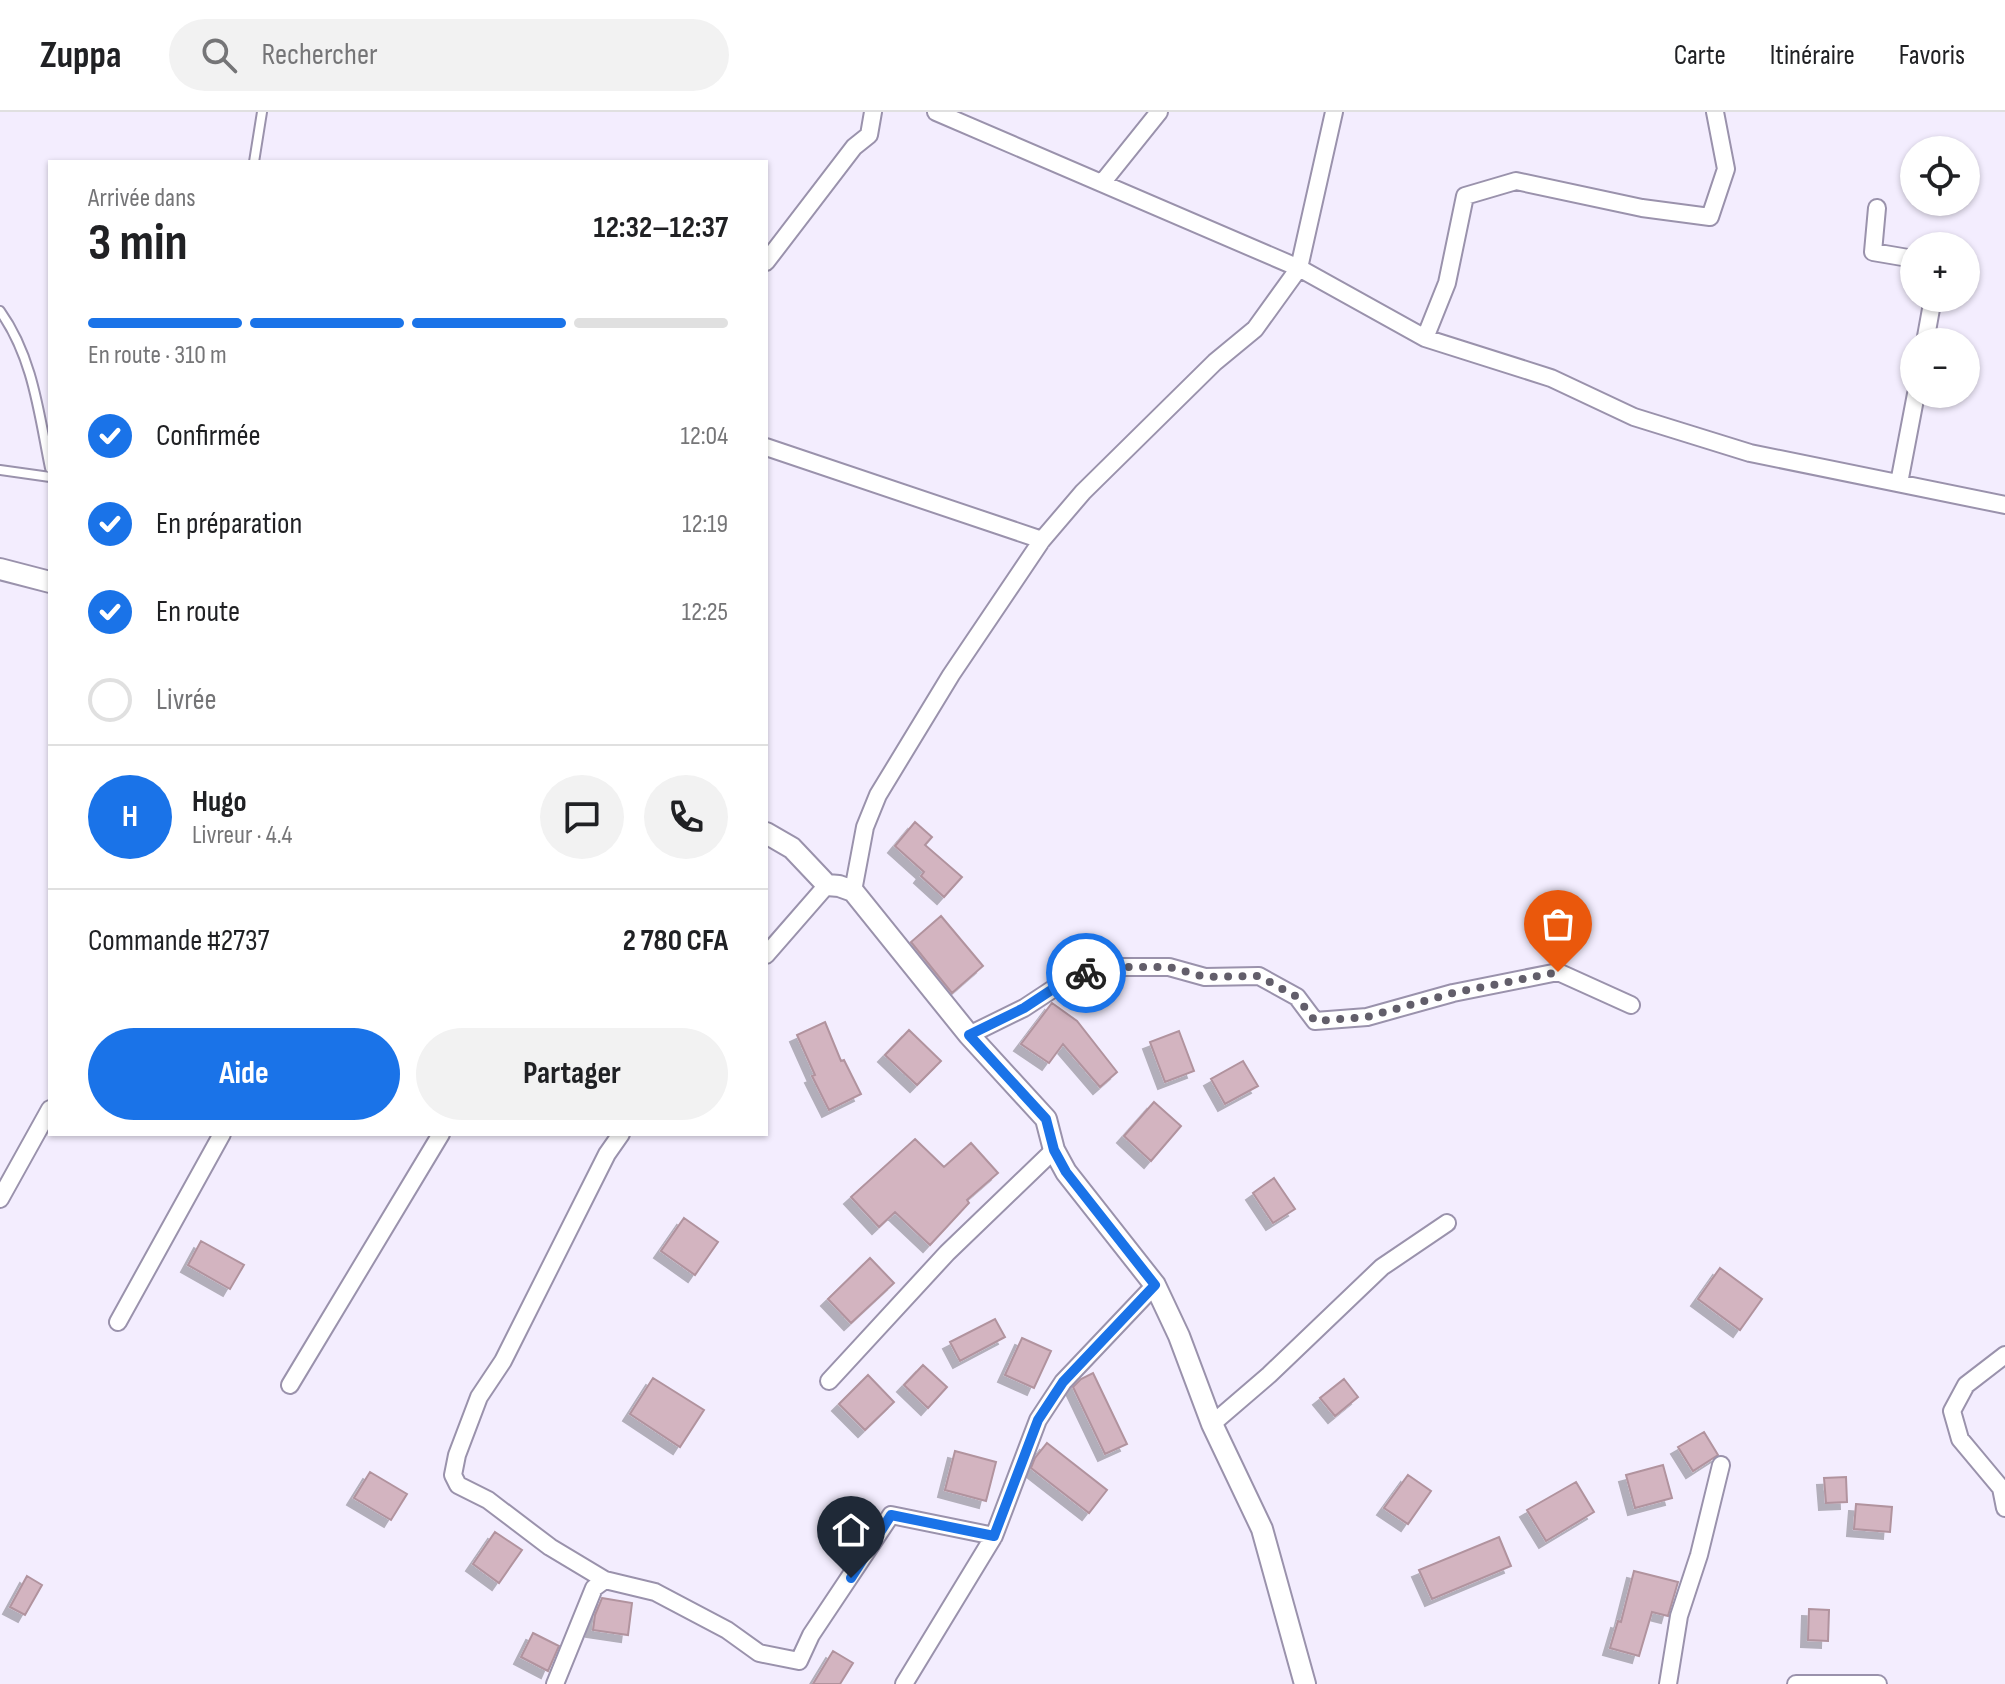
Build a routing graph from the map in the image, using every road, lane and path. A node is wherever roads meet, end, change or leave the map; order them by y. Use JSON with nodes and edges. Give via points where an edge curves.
{"nodes":[{"id":1,"x":262,"y":112,"type":"edge"},
{"id":2,"x":873,"y":112,"type":"edge"},
{"id":3,"x":936,"y":112,"type":"edge"},
{"id":4,"x":1159,"y":112,"type":"edge"},
{"id":5,"x":1334,"y":112,"type":"edge"},
{"id":6,"x":1715,"y":112,"type":"edge"},
{"id":7,"x":254,"y":160,"type":"edge"},
{"id":8,"x":1102,"y":183,"type":"junction"},
{"id":9,"x":1877,"y":208,"type":"dead end"},
{"id":10,"x":1900,"y":257,"type":"edge"},
{"id":11,"x":768,"y":259,"type":"edge"},
{"id":12,"x":1299,"y":268,"type":"junction"},
{"id":13,"x":0,"y":311,"type":"edge"},
{"id":14,"x":1425,"y":338,"type":"junction"},
{"id":15,"x":1913,"y":408,"type":"edge"},
{"id":16,"x":768,"y":448,"type":"edge"},
{"id":17,"x":48,"y":459,"type":"edge"},
{"id":18,"x":0,"y":470,"type":"edge"},
{"id":19,"x":48,"y":477,"type":"edge"},
{"id":20,"x":1899,"y":483,"type":"junction"},
{"id":21,"x":2005,"y":505,"type":"edge"},
{"id":22,"x":1042,"y":540,"type":"junction"},
{"id":23,"x":0,"y":569,"type":"edge"},
{"id":24,"x":48,"y":581,"type":"edge"},
{"id":25,"x":768,"y":834,"type":"edge"},
{"id":26,"x":827,"y":885,"type":"junction"},
{"id":27,"x":853,"y":891,"type":"junction"},
{"id":28,"x":768,"y":953,"type":"edge"},
{"id":29,"x":1631,"y":1005,"type":"dead end"},
{"id":30,"x":969,"y":1035,"type":"junction"},
{"id":31,"x":48,"y":1113,"type":"edge"},
{"id":32,"x":221,"y":1136,"type":"edge"},
{"id":33,"x":440,"y":1136,"type":"edge"},
{"id":34,"x":620,"y":1136,"type":"edge"},
{"id":35,"x":1054,"y":1150,"type":"junction"},
{"id":36,"x":0,"y":1199,"type":"edge"},
{"id":37,"x":1447,"y":1223,"type":"dead end"},
{"id":38,"x":1155,"y":1285,"type":"junction"},
{"id":39,"x":118,"y":1322,"type":"dead end"},
{"id":40,"x":2005,"y":1355,"type":"edge"},
{"id":41,"x":829,"y":1381,"type":"dead end"},
{"id":42,"x":290,"y":1385,"type":"dead end"},
{"id":43,"x":1212,"y":1424,"type":"junction"},
{"id":44,"x":1721,"y":1465,"type":"dead end"},
{"id":45,"x":2005,"y":1508,"type":"edge"},
{"id":46,"x":994,"y":1536,"type":"junction"},
{"id":47,"x":605,"y":1580,"type":"junction"},
{"id":48,"x":555,"y":1684,"type":"edge"},
{"id":49,"x":904,"y":1684,"type":"edge"},
{"id":50,"x":1305,"y":1684,"type":"edge"},
{"id":51,"x":1668,"y":1684,"type":"edge"},
{"id":52,"x":1796,"y":1684,"type":"edge"},
{"id":53,"x":1815,"y":1684,"type":"edge"},
{"id":54,"x":1878,"y":1684,"type":"edge"}],
"edges":[{"from":1,"to":7,"type":"lane"},
{"from":2,"to":11,"type":"street","via":[[869,135],[854,147]]},
{"from":3,"to":8,"type":"street"},
{"from":4,"to":8,"type":"street"},
{"from":5,"to":12,"type":"street"},
{"from":6,"to":14,"type":"street","via":[[1726,169],[1710,217],[1516,181],[1465,196],[1447,283]]},
{"from":8,"to":12,"type":"street"},
{"from":9,"to":10,"type":"street","via":[[1873,252]]},
{"from":12,"to":14,"type":"street"},
{"from":12,"to":22,"type":"street","via":[[1255,329],[1083,492]]},
{"from":13,"to":17,"type":"lane","via":[[21,344]]},
{"from":14,"to":20,"type":"street","via":[[1551,378],[1634,417],[1735,448]]},
{"from":15,"to":20,"type":"street"},
{"from":16,"to":22,"type":"street"},
{"from":18,"to":19,"type":"lane"},
{"from":20,"to":21,"type":"street"},
{"from":22,"to":27,"type":"street","via":[[878,795],[865,827]]},
{"from":23,"to":24,"type":"street"},
{"from":25,"to":26,"type":"street","via":[[792,848]]},
{"from":26,"to":27,"type":"street"},
{"from":26,"to":28,"type":"street"},
{"from":27,"to":30,"type":"street"},
{"from":29,"to":30,"type":"street","via":[[1558,972],[1367,1017],[1315,1021],[1297,997],[1259,976],[1205,977],[1169,967],[1119,967],[1062,983]]},
{"from":30,"to":35,"type":"street","via":[[1046,1119]]},
{"from":31,"to":36,"type":"street"},
{"from":32,"to":39,"type":"street"},
{"from":33,"to":42,"type":"street"},
{"from":34,"to":47,"type":"street","via":[[503,1361],[479,1397],[453,1475],[458,1485]]},
{"from":35,"to":38,"type":"street"},
{"from":35,"to":41,"type":"street","via":[[947,1253]]},
{"from":37,"to":43,"type":"street","via":[[1382,1267]]},
{"from":38,"to":43,"type":"street"},
{"from":38,"to":46,"type":"street","via":[[1063,1382],[1038,1420]]},
{"from":40,"to":45,"type":"street","via":[[1966,1385],[1952,1411],[1960,1439],[2001,1488]]},
{"from":43,"to":50,"type":"street","via":[[1262,1529]]},
{"from":44,"to":51,"type":"street","via":[[1679,1616]]},
{"from":46,"to":47,"type":"street","via":[[891,1515],[799,1661],[759,1653],[655,1592]]},
{"from":46,"to":49,"type":"street"},
{"from":47,"to":48,"type":"street","via":[[594,1588]]},
{"from":52,"to":53,"type":"street"},
{"from":53,"to":54,"type":"street"}]}
